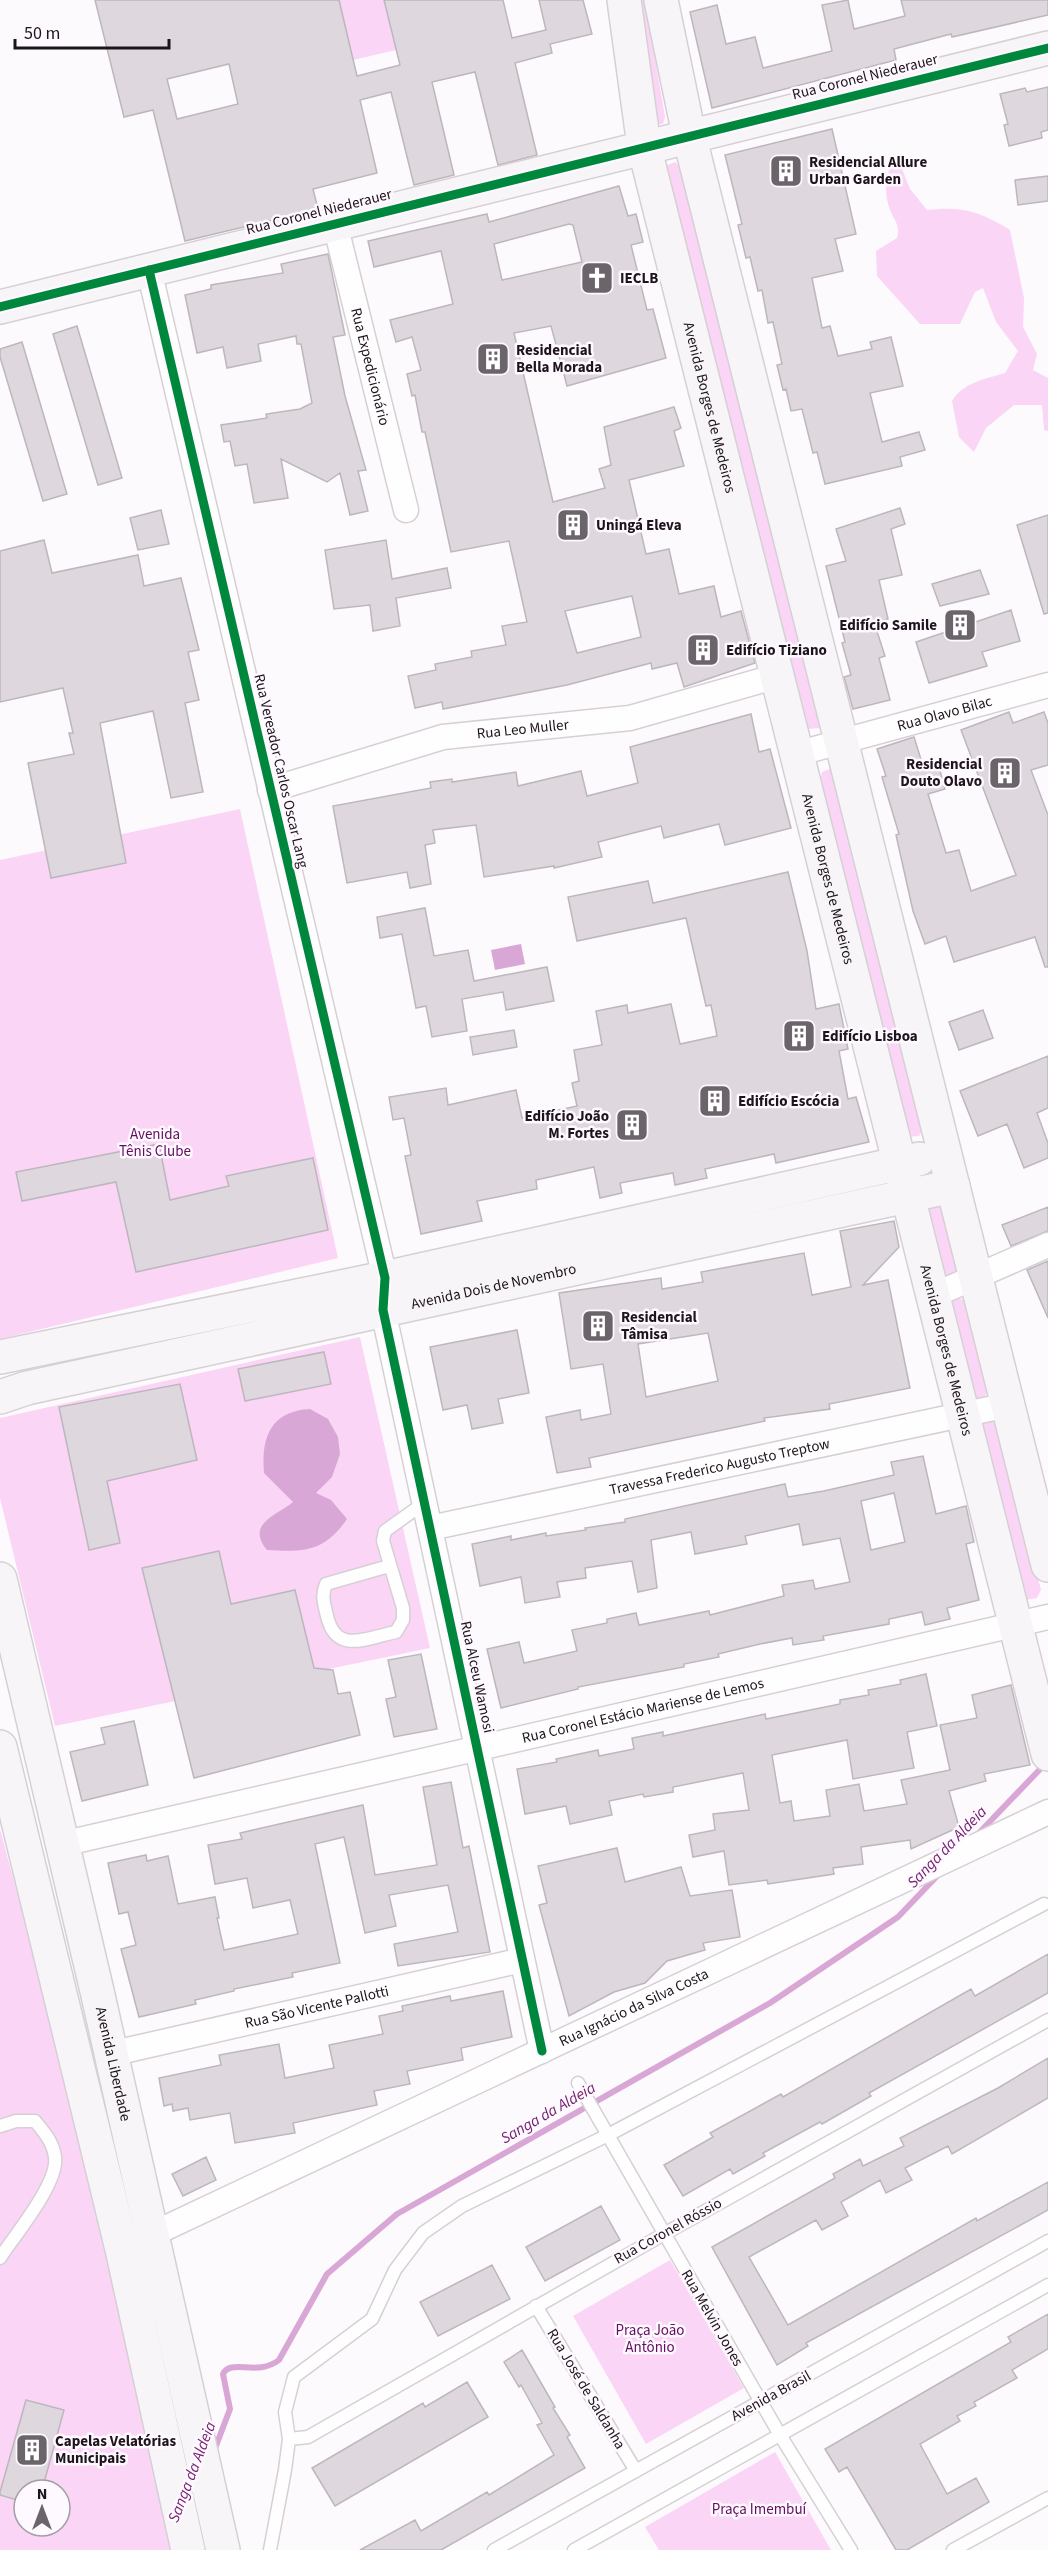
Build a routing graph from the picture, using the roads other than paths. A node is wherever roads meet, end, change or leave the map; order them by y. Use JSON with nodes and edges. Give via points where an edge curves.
{"nodes":[{"id":1,"x":624,"y":0,"type":"edge"},
{"id":2,"x":661,"y":0,"type":"edge"},
{"id":3,"x":1048,"y":48,"type":"edge"},
{"id":4,"x":690,"y":135,"type":"junction"},
{"id":5,"x":645,"y":146,"type":"junction"},
{"id":6,"x":335,"y":224,"type":"junction"},
{"id":7,"x":149,"y":270,"type":"junction"},
{"id":8,"x":0,"y":307,"type":"edge"},
{"id":9,"x":406,"y":510,"type":"dead end"},
{"id":10,"x":777,"y":676,"type":"junction"},
{"id":11,"x":1048,"y":685,"type":"edge"},
{"id":12,"x":842,"y":742,"type":"junction"},
{"id":13,"x":796,"y":754,"type":"junction"},
{"id":14,"x":270,"y":790,"type":"junction"},
{"id":15,"x":945,"y":1154,"type":"junction"},
{"id":16,"x":899,"y":1164,"type":"junction"},
{"id":17,"x":953,"y":1186,"type":"junction"},
{"id":18,"x":907,"y":1196,"type":"junction"},
{"id":19,"x":1048,"y":1245,"type":"edge"},
{"id":20,"x":976,"y":1276,"type":"junction"},
{"id":21,"x":384,"y":1294,"type":"junction"},
{"id":22,"x":932,"y":1296,"type":"junction"},
{"id":23,"x":0,"y":1357,"type":"edge"},
{"id":24,"x":0,"y":1397,"type":"edge"},
{"id":25,"x":1008,"y":1406,"type":"junction"},
{"id":26,"x":962,"y":1415,"type":"junction"},
{"id":27,"x":424,"y":1503,"type":"junction"},
{"id":28,"x":430,"y":1528,"type":"junction"},
{"id":29,"x":1048,"y":1565,"type":"edge"},
{"id":30,"x":389,"y":1566,"type":"junction"},
{"id":31,"x":0,"y":1579,"type":"edge"},
{"id":32,"x":1048,"y":1617,"type":"edge"},
{"id":33,"x":1015,"y":1624,"type":"junction"},
{"id":34,"x":0,"y":1747,"type":"edge"},
{"id":35,"x":477,"y":1748,"type":"junction"},
{"id":36,"x":1048,"y":1754,"type":"edge"},
{"id":37,"x":1048,"y":1812,"type":"edge"},
{"id":38,"x":62,"y":1844,"type":"junction"},
{"id":39,"x":1044,"y":1904,"type":"dead end"},
{"id":40,"x":522,"y":1960,"type":"junction"},
{"id":41,"x":1048,"y":2020,"type":"edge"},
{"id":42,"x":542,"y":2051,"type":"junction"},
{"id":43,"x":110,"y":2054,"type":"junction"},
{"id":44,"x":578,"y":2083,"type":"dead end"},
{"id":45,"x":0,"y":2126,"type":"edge"},
{"id":46,"x":608,"y":2135,"type":"junction"},
{"id":47,"x":664,"y":2234,"type":"junction"},
{"id":48,"x":152,"y":2235,"type":"junction"},
{"id":49,"x":1048,"y":2241,"type":"edge"},
{"id":50,"x":122,"y":2249,"type":"junction"},
{"id":51,"x":0,"y":2258,"type":"edge"},
{"id":52,"x":1048,"y":2285,"type":"edge"},
{"id":53,"x":536,"y":2306,"type":"junction"},
{"id":54,"x":760,"y":2402,"type":"junction"},
{"id":55,"x":780,"y":2435,"type":"junction"},
{"id":56,"x":289,"y":2439,"type":"junction"},
{"id":57,"x":636,"y":2471,"type":"junction"},
{"id":58,"x":1048,"y":2498,"type":"edge"},
{"id":59,"x":188,"y":2550,"type":"edge"},
{"id":60,"x":223,"y":2550,"type":"edge"},
{"id":61,"x":270,"y":2550,"type":"edge"},
{"id":62,"x":494,"y":2550,"type":"edge"},
{"id":63,"x":574,"y":2550,"type":"edge"},
{"id":64,"x":851,"y":2550,"type":"edge"},
{"id":65,"x":952,"y":2550,"type":"edge"}],
"edges":[{"from":1,"to":5,"type":"street","name":"Avenida Borges de Medeiros"},
{"from":2,"to":4,"type":"street"},
{"from":3,"to":4,"type":"street","name":"Rua Coronel Niederauer"},
{"from":4,"to":5,"type":"street","name":"Rua Coronel Niederauer"},
{"from":4,"to":12,"type":"street"},
{"from":5,"to":6,"type":"street","name":"Rua Coronel Niederauer"},
{"from":5,"to":10,"type":"street","name":"Avenida Borges de Medeiros"},
{"from":6,"to":7,"type":"street","name":"Rua Coronel Niederauer"},
{"from":6,"to":9,"type":"street","name":"Rua Expedicionário"},
{"from":7,"to":8,"type":"street","name":"Rua Coronel Niederauer"},
{"from":7,"to":14,"type":"street","name":"Rua Vereador Carlos Oscar Lang"},
{"from":10,"to":13,"type":"street","name":"Avenida Borges de Medeiros"},
{"from":10,"to":14,"type":"street","name":"Rua Leo Muller","via":[[630,718],[443,737]]},
{"from":11,"to":12,"type":"street","name":"Rua Olavo Bilac"},
{"from":12,"to":13,"type":"street","name":"Rua Olavo Bilac"},
{"from":12,"to":15,"type":"street"},
{"from":13,"to":16,"type":"street","name":"Avenida Borges de Medeiros"},
{"from":14,"to":21,"type":"street","name":"Rua Vereador Carlos Oscar Lang"},
{"from":15,"to":16,"type":"street","name":"Avenida Dois de Novembro"},
{"from":15,"to":17,"type":"street"},
{"from":16,"to":18,"type":"street","name":"Avenida Borges de Medeiros"},
{"from":16,"to":21,"type":"street","name":"Avenida Dois de Novembro"},
{"from":17,"to":18,"type":"street","name":"Avenida Dois de Novembro"},
{"from":17,"to":20,"type":"street"},
{"from":18,"to":21,"type":"street","name":"Avenida Dois de Novembro"},
{"from":18,"to":22,"type":"street","name":"Avenida Borges de Medeiros"},
{"from":19,"to":20,"type":"street"},
{"from":20,"to":22,"type":"street"},
{"from":20,"to":25,"type":"street"},
{"from":21,"to":23,"type":"street","name":"Avenida Dois de Novembro"},
{"from":21,"to":24,"type":"street","name":"Avenida Dois de Novembro"},
{"from":21,"to":27,"type":"street","name":"Rua Alceu Wamosi"},
{"from":22,"to":26,"type":"street","name":"Avenida Borges de Medeiros"},
{"from":25,"to":26,"type":"street","name":"Travessa Frederico Augusto Treptow"},
{"from":25,"to":29,"type":"street"},
{"from":26,"to":28,"type":"street","name":"Travessa Frederico Augusto Treptow"},
{"from":26,"to":33,"type":"street","name":"Avenida Borges de Medeiros"},
{"from":27,"to":28,"type":"street","name":"Rua Alceu Wamosi"},
{"from":27,"to":30,"type":"lane","via":[[386,1531],[382,1541]]},
{"from":28,"to":35,"type":"street","name":"Rua Alceu Wamosi"},
{"from":30,"to":30,"type":"lane","via":[[403,1608],[403,1620],[396,1632],[345,1642],[335,1636],[330,1630],[322,1594],[326,1584]]},
{"from":31,"to":38,"type":"street","name":"Avenida Liberdade"},
{"from":32,"to":33,"type":"street","name":"Rua Coronel Estácio Mariense de Lemos"},
{"from":33,"to":35,"type":"street","name":"Rua Coronel Estácio Mariense de Lemos"},
{"from":33,"to":36,"type":"street","name":"Avenida Borges de Medeiros"},
{"from":34,"to":50,"type":"street"},
{"from":35,"to":38,"type":"street","name":"Rua Coronel Estácio Mariense de Lemos"},
{"from":35,"to":40,"type":"street","name":"Rua Alceu Wamosi"},
{"from":37,"to":42,"type":"street","name":"Rua Ignácio da Silva Costa"},
{"from":38,"to":43,"type":"street","name":"Avenida Liberdade"},
{"from":39,"to":46,"type":"lane"},
{"from":40,"to":42,"type":"street","name":"Rua Alceu Wamosi"},
{"from":40,"to":43,"type":"street","name":"Rua São Vicente Pallotti"},
{"from":41,"to":47,"type":"lane","name":"Rua Coronel Róssio"},
{"from":42,"to":48,"type":"street","name":"Rua Ignácio da Silva Costa"},
{"from":43,"to":48,"type":"street","name":"Avenida Liberdade"},
{"from":44,"to":46,"type":"lane","name":"Rua Melvin Jones"},
{"from":45,"to":51,"type":"lane","via":[[35,2121],[49,2137],[56,2159],[51,2181]]},
{"from":46,"to":47,"type":"lane","name":"Rua Melvin Jones"},
{"from":46,"to":56,"type":"lane","via":[[462,2206],[423,2233],[395,2270],[372,2319],[294,2377],[285,2412]]},
{"from":47,"to":53,"type":"lane","name":"Rua Coronel Róssio"},
{"from":47,"to":54,"type":"lane","name":"Rua Melvin Jones"},
{"from":48,"to":50,"type":"street","name":"Rua Ignácio da Silva Costa"},
{"from":48,"to":60,"type":"street","name":"Avenida Liberdade"},
{"from":49,"to":54,"type":"lane","name":"Avenida Brasil"},
{"from":50,"to":59,"type":"street"},
{"from":52,"to":55,"type":"lane"},
{"from":53,"to":56,"type":"lane","name":"Rua Coronel Róssio","via":[[308,2437]]},
{"from":53,"to":57,"type":"lane","name":"Rua José de Saldanha"},
{"from":54,"to":55,"type":"lane","name":"Rua Melvin Jones"},
{"from":54,"to":57,"type":"lane","name":"Avenida Brasil"},
{"from":55,"to":63,"type":"lane"},
{"from":55,"to":64,"type":"lane","name":"Rua Melvin Jones"},
{"from":56,"to":61,"type":"lane"},
{"from":57,"to":62,"type":"lane","name":"Avenida Brasil"},
{"from":58,"to":65,"type":"lane"}]}
